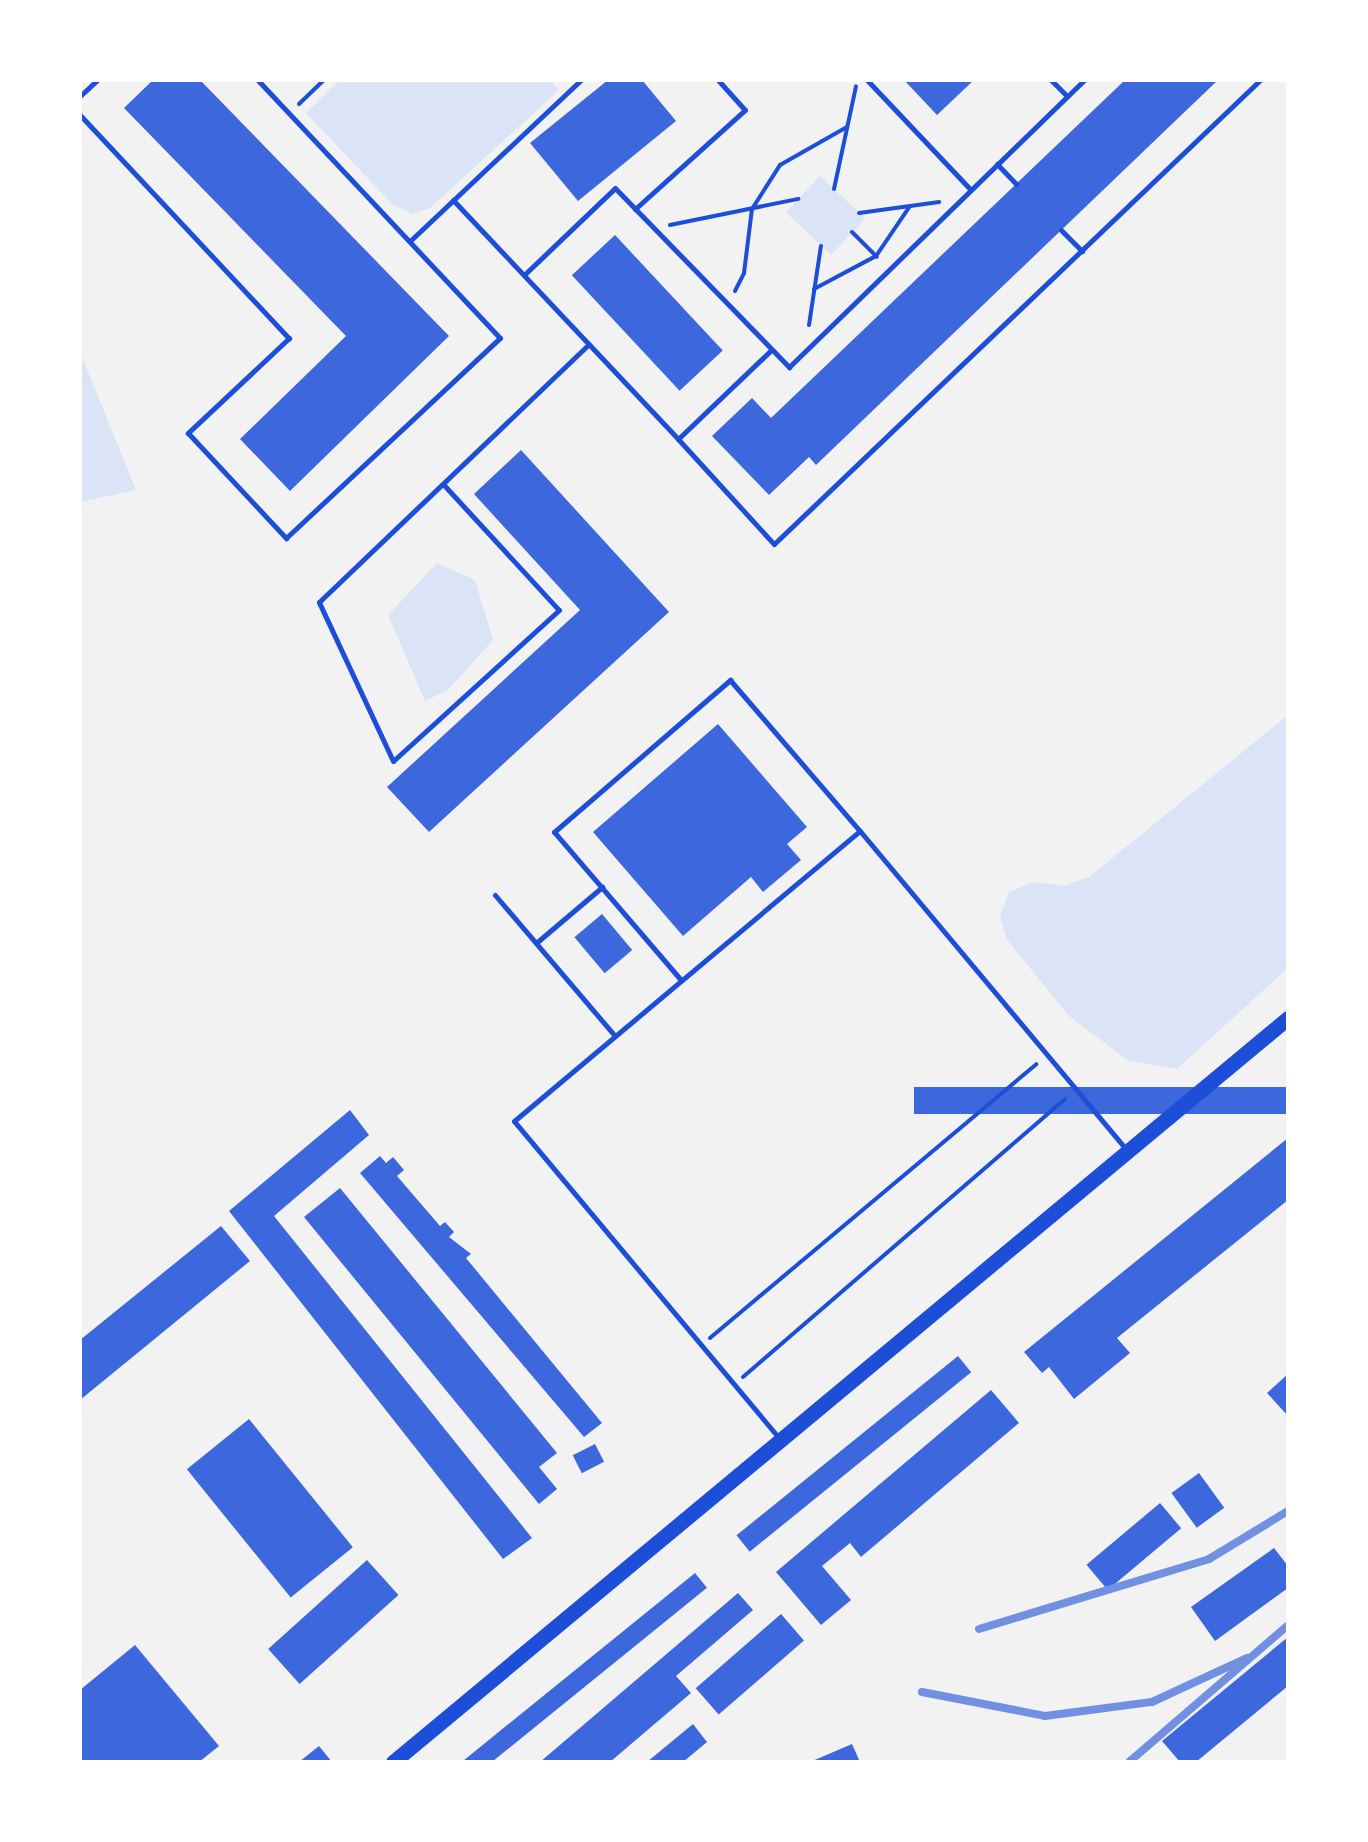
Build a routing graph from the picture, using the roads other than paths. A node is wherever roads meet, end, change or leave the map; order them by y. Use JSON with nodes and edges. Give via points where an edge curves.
{"nodes":[{"id":1,"x":97,"y":80,"type":"edge"},
{"id":2,"x":258,"y":80,"type":"edge"},
{"id":3,"x":581,"y":80,"type":"edge"},
{"id":4,"x":718,"y":80,"type":"edge"},
{"id":5,"x":868,"y":80,"type":"edge"},
{"id":6,"x":1052,"y":80,"type":"edge"},
{"id":7,"x":1084,"y":80,"type":"edge"},
{"id":8,"x":1260,"y":80,"type":"edge"},
{"id":9,"x":80,"y":96,"type":"edge"},
{"id":10,"x":1068,"y":96,"type":"junction"},
{"id":11,"x":80,"y":115,"type":"edge"},
{"id":12,"x":996,"y":164,"type":"junction"},
{"id":13,"x":1016,"y":184,"type":"dead end"},
{"id":14,"x":970,"y":190,"type":"junction"},
{"id":15,"x":453,"y":200,"type":"junction"},
{"id":16,"x":634,"y":209,"type":"junction"},
{"id":17,"x":1061,"y":230,"type":"dead end"},
{"id":18,"x":411,"y":240,"type":"junction"},
{"id":19,"x":1082,"y":251,"type":"junction"},
{"id":20,"x":525,"y":274,"type":"junction"},
{"id":21,"x":589,"y":344,"type":"junction"},
{"id":22,"x":772,"y":349,"type":"junction"},
{"id":23,"x":678,"y":439,"type":"junction"},
{"id":24,"x":443,"y":484,"type":"junction"},
{"id":25,"x":860,"y":831,"type":"junction"},
{"id":26,"x":602,"y":887,"type":"junction"},
{"id":27,"x":495,"y":895,"type":"dead end"},
{"id":28,"x":536,"y":943,"type":"junction"},
{"id":29,"x":682,"y":980,"type":"junction"},
{"id":30,"x":1288,"y":1018,"type":"edge"},
{"id":31,"x":615,"y":1036,"type":"junction"},
{"id":32,"x":1128,"y":1151,"type":"junction"},
{"id":33,"x":780,"y":1440,"type":"junction"},
{"id":34,"x":393,"y":1762,"type":"edge"}],
"edges":[{"from":1,"to":9,"type":"lane"},
{"from":2,"to":18,"type":"lane"},
{"from":3,"to":15,"type":"lane"},
{"from":4,"to":16,"type":"lane","via":[[746,110]]},
{"from":5,"to":14,"type":"lane"},
{"from":6,"to":10,"type":"lane"},
{"from":7,"to":10,"type":"lane"},
{"from":8,"to":19,"type":"lane"},
{"from":10,"to":12,"type":"lane"},
{"from":11,"to":18,"type":"lane","via":[[290,338],[188,433],[286,538],[500,338]]},
{"from":12,"to":13,"type":"lane"},
{"from":12,"to":14,"type":"lane"},
{"from":14,"to":22,"type":"lane","via":[[789,367]]},
{"from":15,"to":18,"type":"lane"},
{"from":15,"to":20,"type":"lane"},
{"from":16,"to":20,"type":"lane","via":[[615,188]]},
{"from":16,"to":22,"type":"lane"},
{"from":17,"to":19,"type":"lane"},
{"from":19,"to":23,"type":"lane","via":[[774,544]]},
{"from":20,"to":21,"type":"lane"},
{"from":21,"to":23,"type":"lane"},
{"from":21,"to":24,"type":"lane"},
{"from":22,"to":23,"type":"lane"},
{"from":24,"to":24,"type":"lane","via":[[320,602],[393,760],[559,610]]},
{"from":25,"to":26,"type":"lane","via":[[730,680],[554,832]]},
{"from":25,"to":29,"type":"lane"},
{"from":25,"to":32,"type":"lane"},
{"from":26,"to":28,"type":"lane"},
{"from":26,"to":29,"type":"lane"},
{"from":27,"to":28,"type":"lane"},
{"from":28,"to":31,"type":"lane"},
{"from":29,"to":31,"type":"lane"},
{"from":30,"to":32,"type":"main road"},
{"from":31,"to":33,"type":"lane","via":[[514,1121]]},
{"from":32,"to":33,"type":"main road"},
{"from":33,"to":34,"type":"main road"}]}
